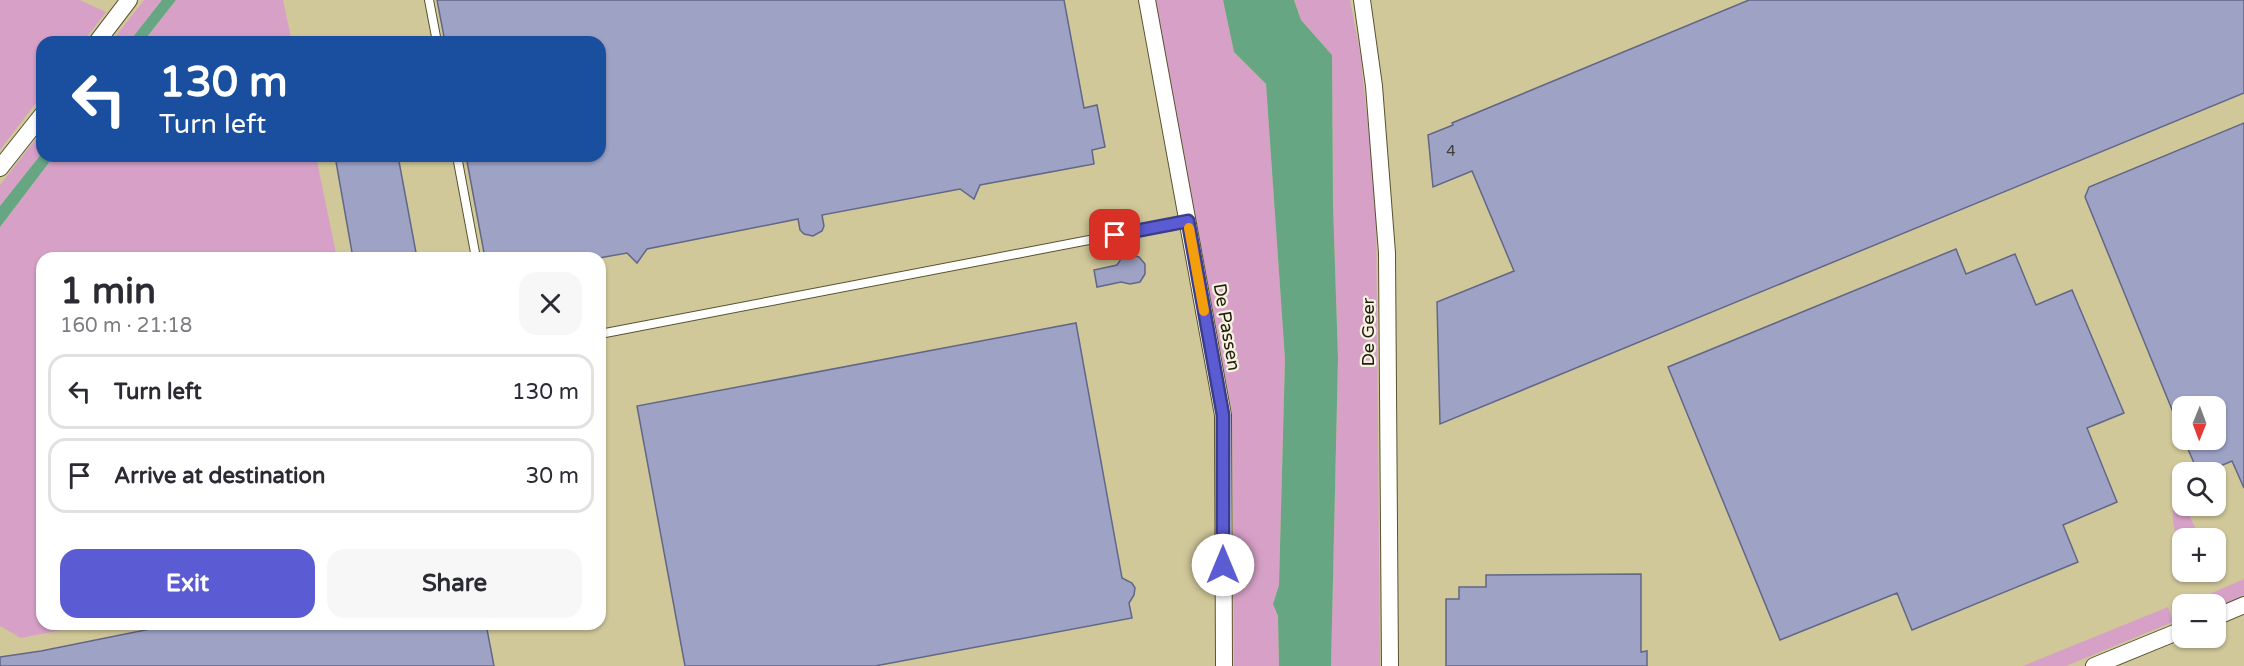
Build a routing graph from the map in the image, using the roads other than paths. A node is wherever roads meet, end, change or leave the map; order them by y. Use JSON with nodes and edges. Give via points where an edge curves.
{"nodes":[{"id":1,"x":129,"y":0,"type":"edge"},
{"id":2,"x":429,"y":0,"type":"edge"},
{"id":3,"x":1146,"y":0,"type":"edge"},
{"id":4,"x":1363,"y":0,"type":"edge"},
{"id":5,"x":102,"y":36,"type":"edge"},
{"id":6,"x":436,"y":36,"type":"edge"},
{"id":7,"x":36,"y":123,"type":"edge"},
{"id":8,"x":458,"y":162,"type":"edge"},
{"id":9,"x":0,"y":168,"type":"edge"},
{"id":10,"x":1188,"y":221,"type":"junction"},
{"id":11,"x":475,"y":252,"type":"edge"},
{"id":12,"x":606,"y":333,"type":"edge"},
{"id":13,"x":2244,"y":605,"type":"edge"},
{"id":14,"x":2226,"y":613,"type":"edge"},
{"id":15,"x":2172,"y":634,"type":"edge"},
{"id":16,"x":1224,"y":666,"type":"edge"},
{"id":17,"x":1390,"y":666,"type":"edge"},
{"id":18,"x":2094,"y":666,"type":"edge"}],
"edges":[{"from":1,"to":5,"type":"street"},
{"from":2,"to":6,"type":"lane"},
{"from":3,"to":10,"type":"street","name":"De Passen"},
{"from":4,"to":17,"type":"street","name":"De Geer","via":[[1387,253]]},
{"from":7,"to":9,"type":"street"},
{"from":8,"to":11,"type":"lane"},
{"from":10,"to":12,"type":"lane"},
{"from":10,"to":16,"type":"street","name":"De Passen","via":[[1223,415]]},
{"from":13,"to":14,"type":"street"},
{"from":15,"to":18,"type":"street"}]}
